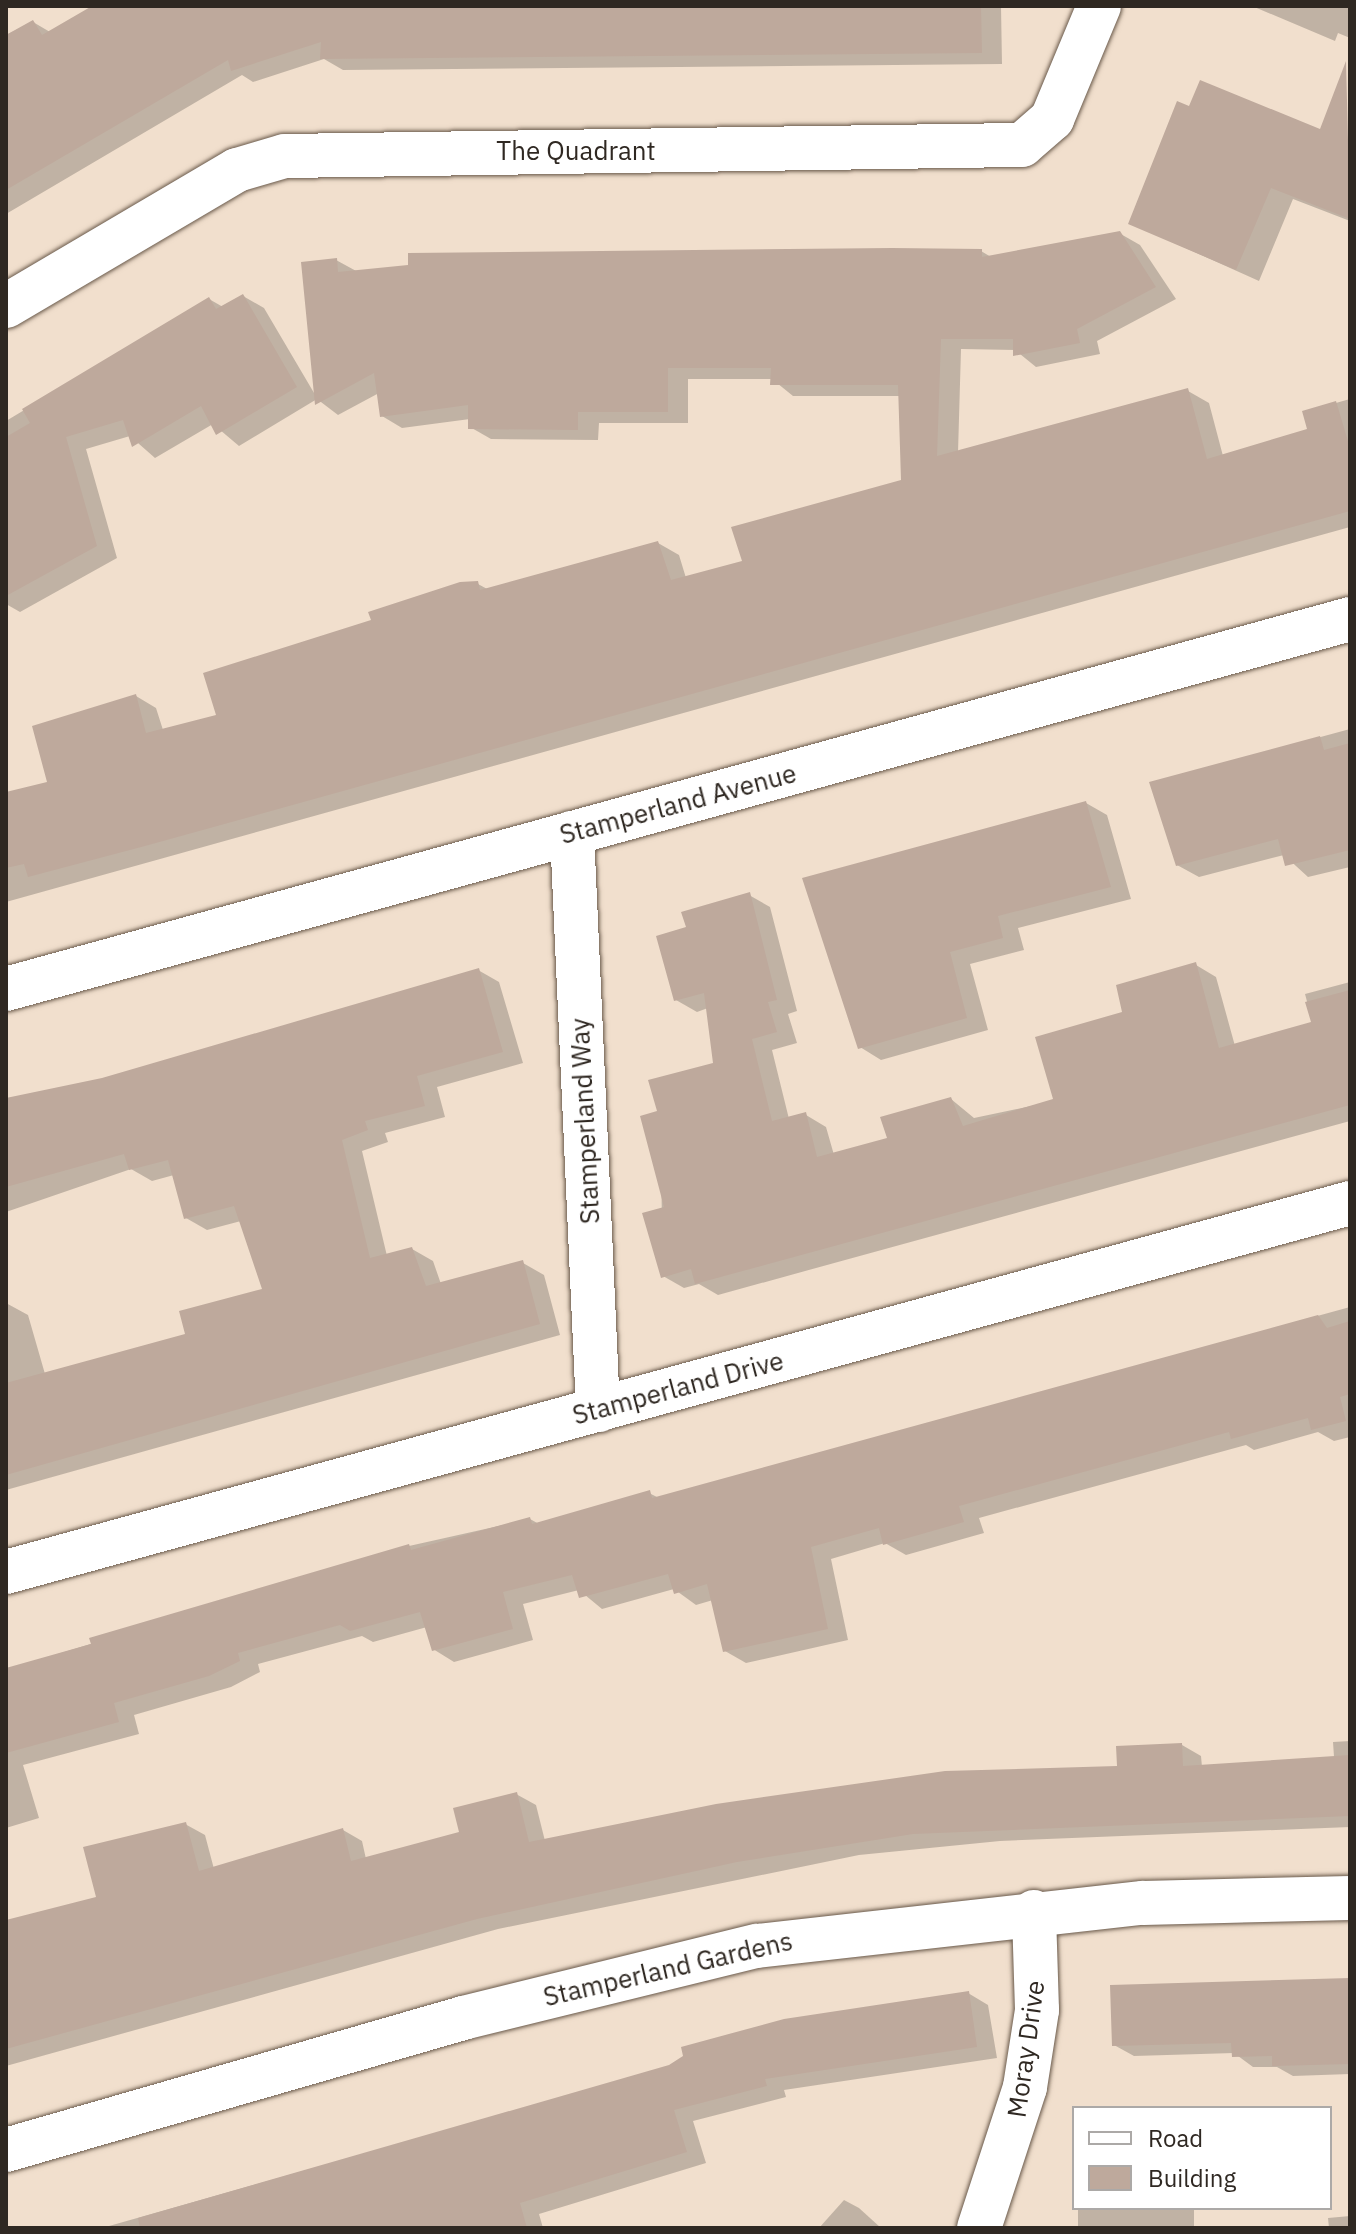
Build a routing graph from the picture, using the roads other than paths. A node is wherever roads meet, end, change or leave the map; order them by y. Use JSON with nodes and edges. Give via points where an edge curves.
{"nodes":[{"id":1,"x":1099,"y":6,"type":"edge"},
{"id":2,"x":6,"y":306,"type":"edge"},
{"id":3,"x":1350,"y":619,"type":"edge"},
{"id":4,"x":572,"y":833,"type":"junction"},
{"id":5,"x":6,"y":989,"type":"edge"},
{"id":6,"x":1350,"y":1203,"type":"edge"},
{"id":7,"x":598,"y":1410,"type":"junction"},
{"id":8,"x":6,"y":1572,"type":"edge"},
{"id":9,"x":1350,"y":1898,"type":"edge"},
{"id":10,"x":1034,"y":1912,"type":"junction"},
{"id":11,"x":6,"y":2150,"type":"edge"},
{"id":12,"x":979,"y":2228,"type":"edge"}],
"edges":[{"from":1,"to":2,"type":"street","name":"The Quadrant","via":[[1052,119],[1022,145],[285,156],[237,170]]},
{"from":3,"to":4,"type":"street","name":"Stamperland Avenue"},
{"from":4,"to":5,"type":"street","name":"Stamperland Avenue"},
{"from":4,"to":7,"type":"street","name":"Stamperland Way"},
{"from":6,"to":7,"type":"street","name":"Stamperland Drive"},
{"from":7,"to":8,"type":"street","name":"Stamperland Drive"},
{"from":9,"to":10,"type":"street","name":"Stamperland Gardens"},
{"from":10,"to":11,"type":"street","name":"Stamperland Gardens","via":[[714,1955],[463,2018]]},
{"from":10,"to":12,"type":"street","name":"Moray Drive","via":[[1037,2010],[1025,2087]]}]}
